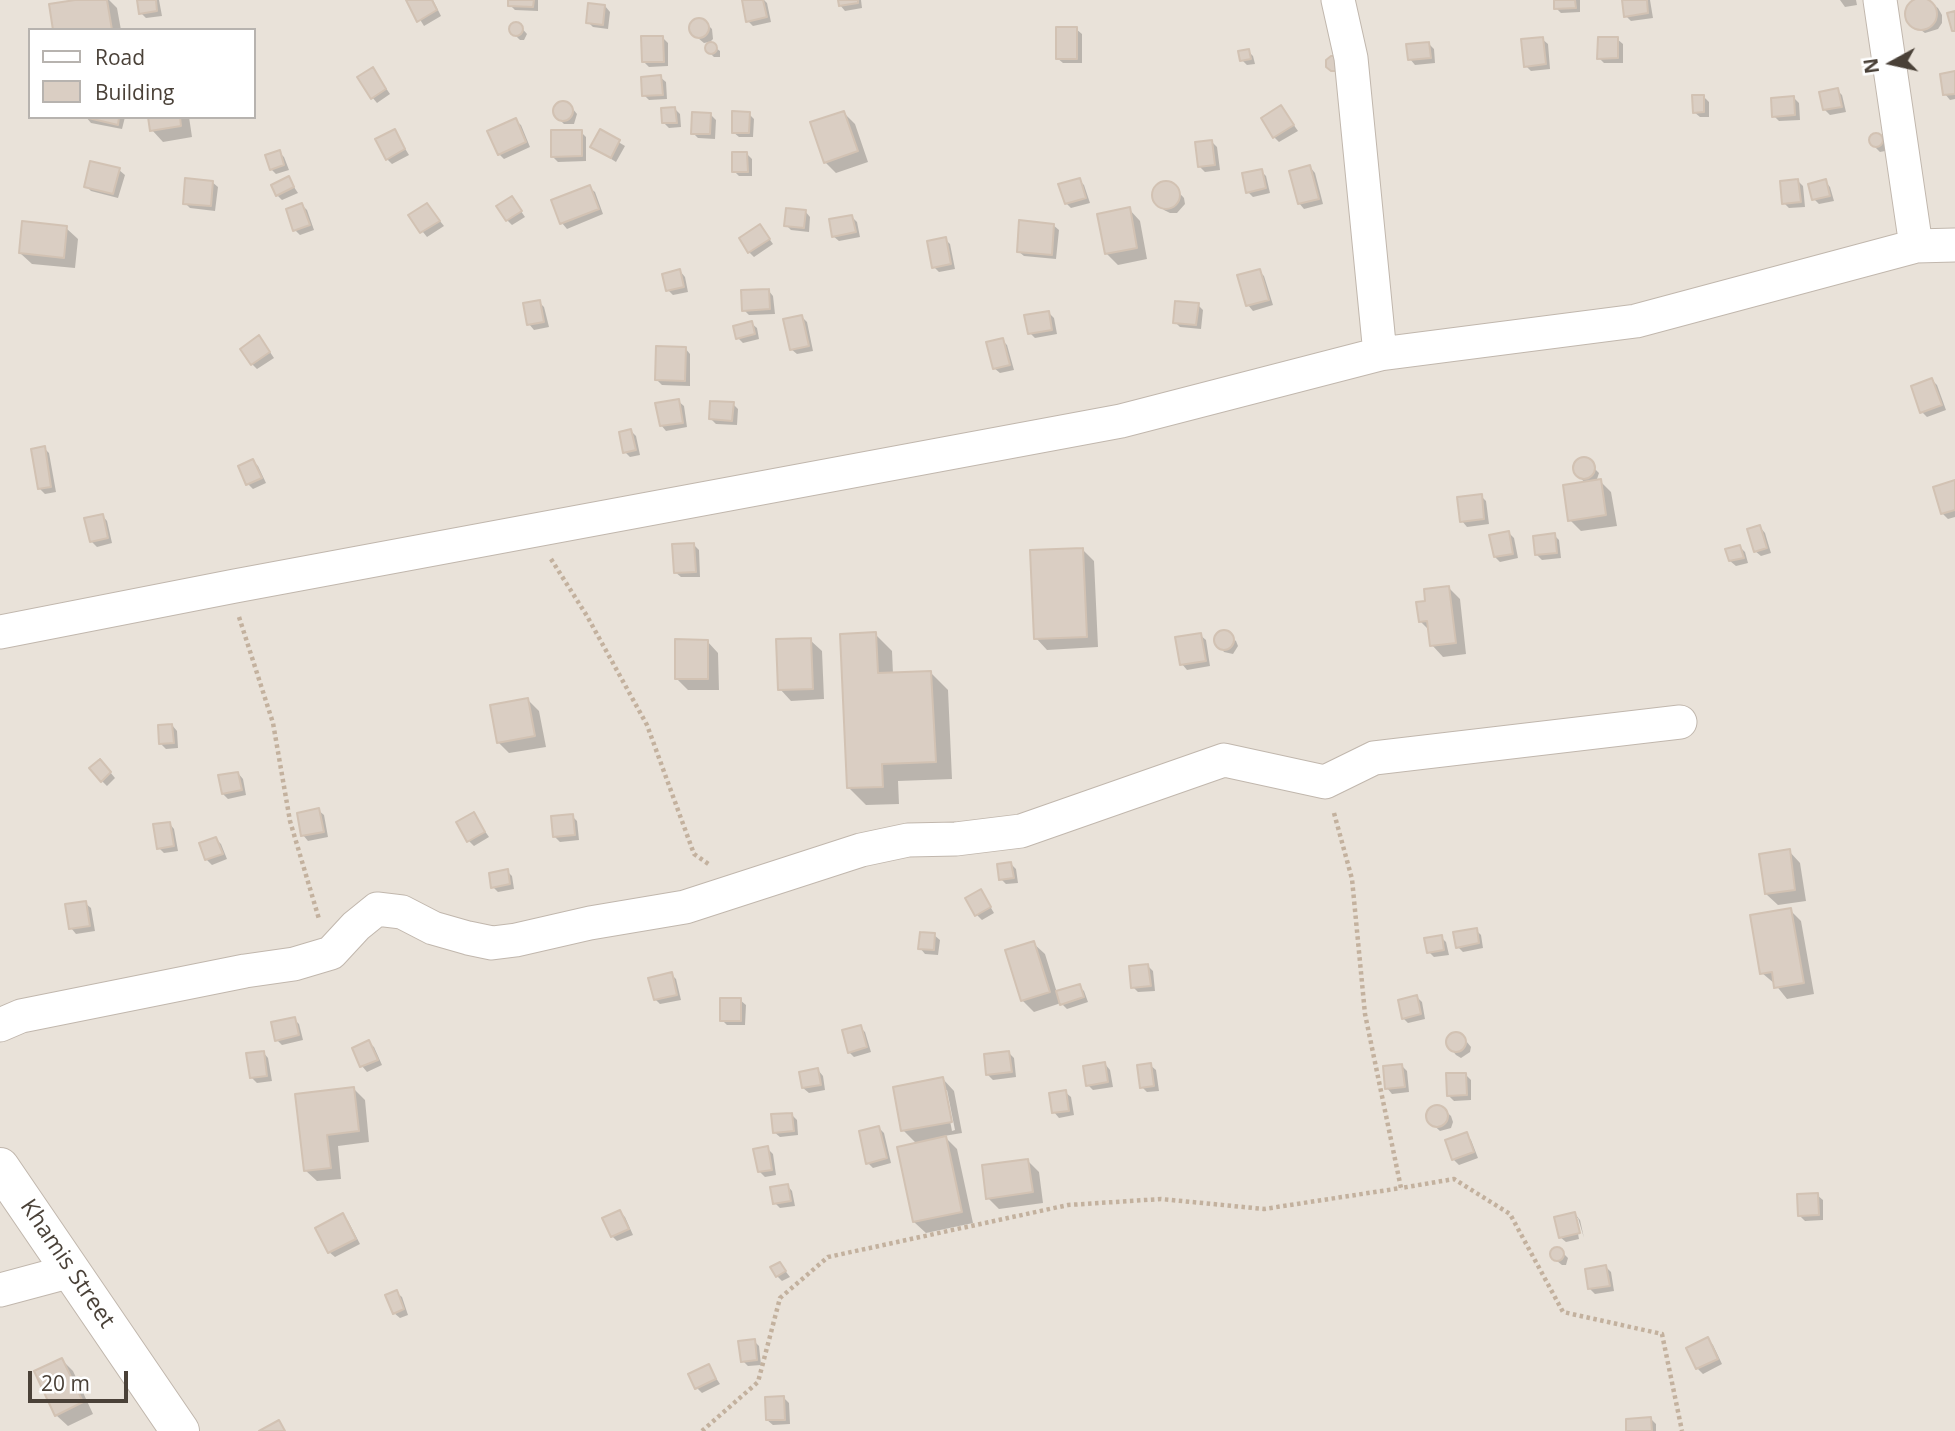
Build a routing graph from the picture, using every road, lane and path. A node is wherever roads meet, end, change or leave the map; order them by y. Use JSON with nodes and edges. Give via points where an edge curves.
{"nodes":[{"id":1,"x":1338,"y":0,"type":"edge"},
{"id":2,"x":1880,"y":0,"type":"edge"},
{"id":3,"x":1955,"y":245,"type":"edge"},
{"id":4,"x":1916,"y":246,"type":"junction"},
{"id":5,"x":1380,"y":354,"type":"junction"},
{"id":6,"x":535,"y":531,"type":"junction"},
{"id":7,"x":235,"y":586,"type":"junction"},
{"id":8,"x":0,"y":632,"type":"edge"},
{"id":9,"x":1680,"y":722,"type":"dead end"},
{"id":10,"x":1325,"y":782,"type":"junction"},
{"id":11,"x":742,"y":890,"type":"junction"},
{"id":12,"x":331,"y":953,"type":"junction"},
{"id":13,"x":0,"y":1025,"type":"edge"},
{"id":14,"x":0,"y":1167,"type":"edge"},
{"id":15,"x":1401,"y":1188,"type":"junction"},
{"id":16,"x":71,"y":1271,"type":"junction"},
{"id":17,"x":0,"y":1290,"type":"edge"},
{"id":18,"x":180,"y":1431,"type":"edge"},
{"id":19,"x":702,"y":1431,"type":"edge"},
{"id":20,"x":1682,"y":1431,"type":"edge"}],
"edges":[{"from":1,"to":5,"type":"street","via":[[1351,58]]},
{"from":2,"to":4,"type":"street"},
{"from":3,"to":4,"type":"street"},
{"from":4,"to":5,"type":"street","via":[[1636,321]]},
{"from":5,"to":6,"type":"street","via":[[1121,421]]},
{"from":6,"to":7,"type":"street"},
{"from":6,"to":11,"type":"path","via":[[647,725],[694,854]]},
{"from":7,"to":8,"type":"street"},
{"from":7,"to":12,"type":"path","via":[[239,619],[273,723],[290,821]]},
{"from":9,"to":10,"type":"street","via":[[1374,758]]},
{"from":10,"to":11,"type":"street","via":[[1224,760],[1021,831],[908,840]]},
{"from":10,"to":15,"type":"path","via":[[1352,879],[1365,1014]]},
{"from":11,"to":12,"type":"street","via":[[685,906],[492,943],[433,928],[402,912],[377,909]]},
{"from":12,"to":13,"type":"street","via":[[22,1016]]},
{"from":14,"to":16,"type":"street","name":"Khamis Street"},
{"from":15,"to":19,"type":"path","via":[[1264,1209],[1161,1199],[1068,1205],[828,1256],[780,1298],[758,1382]]},
{"from":15,"to":20,"type":"path","via":[[1454,1179],[1510,1214],[1563,1312],[1662,1334]]},
{"from":16,"to":17,"type":"street"},
{"from":16,"to":18,"type":"street","name":"Khamis Street"}]}
